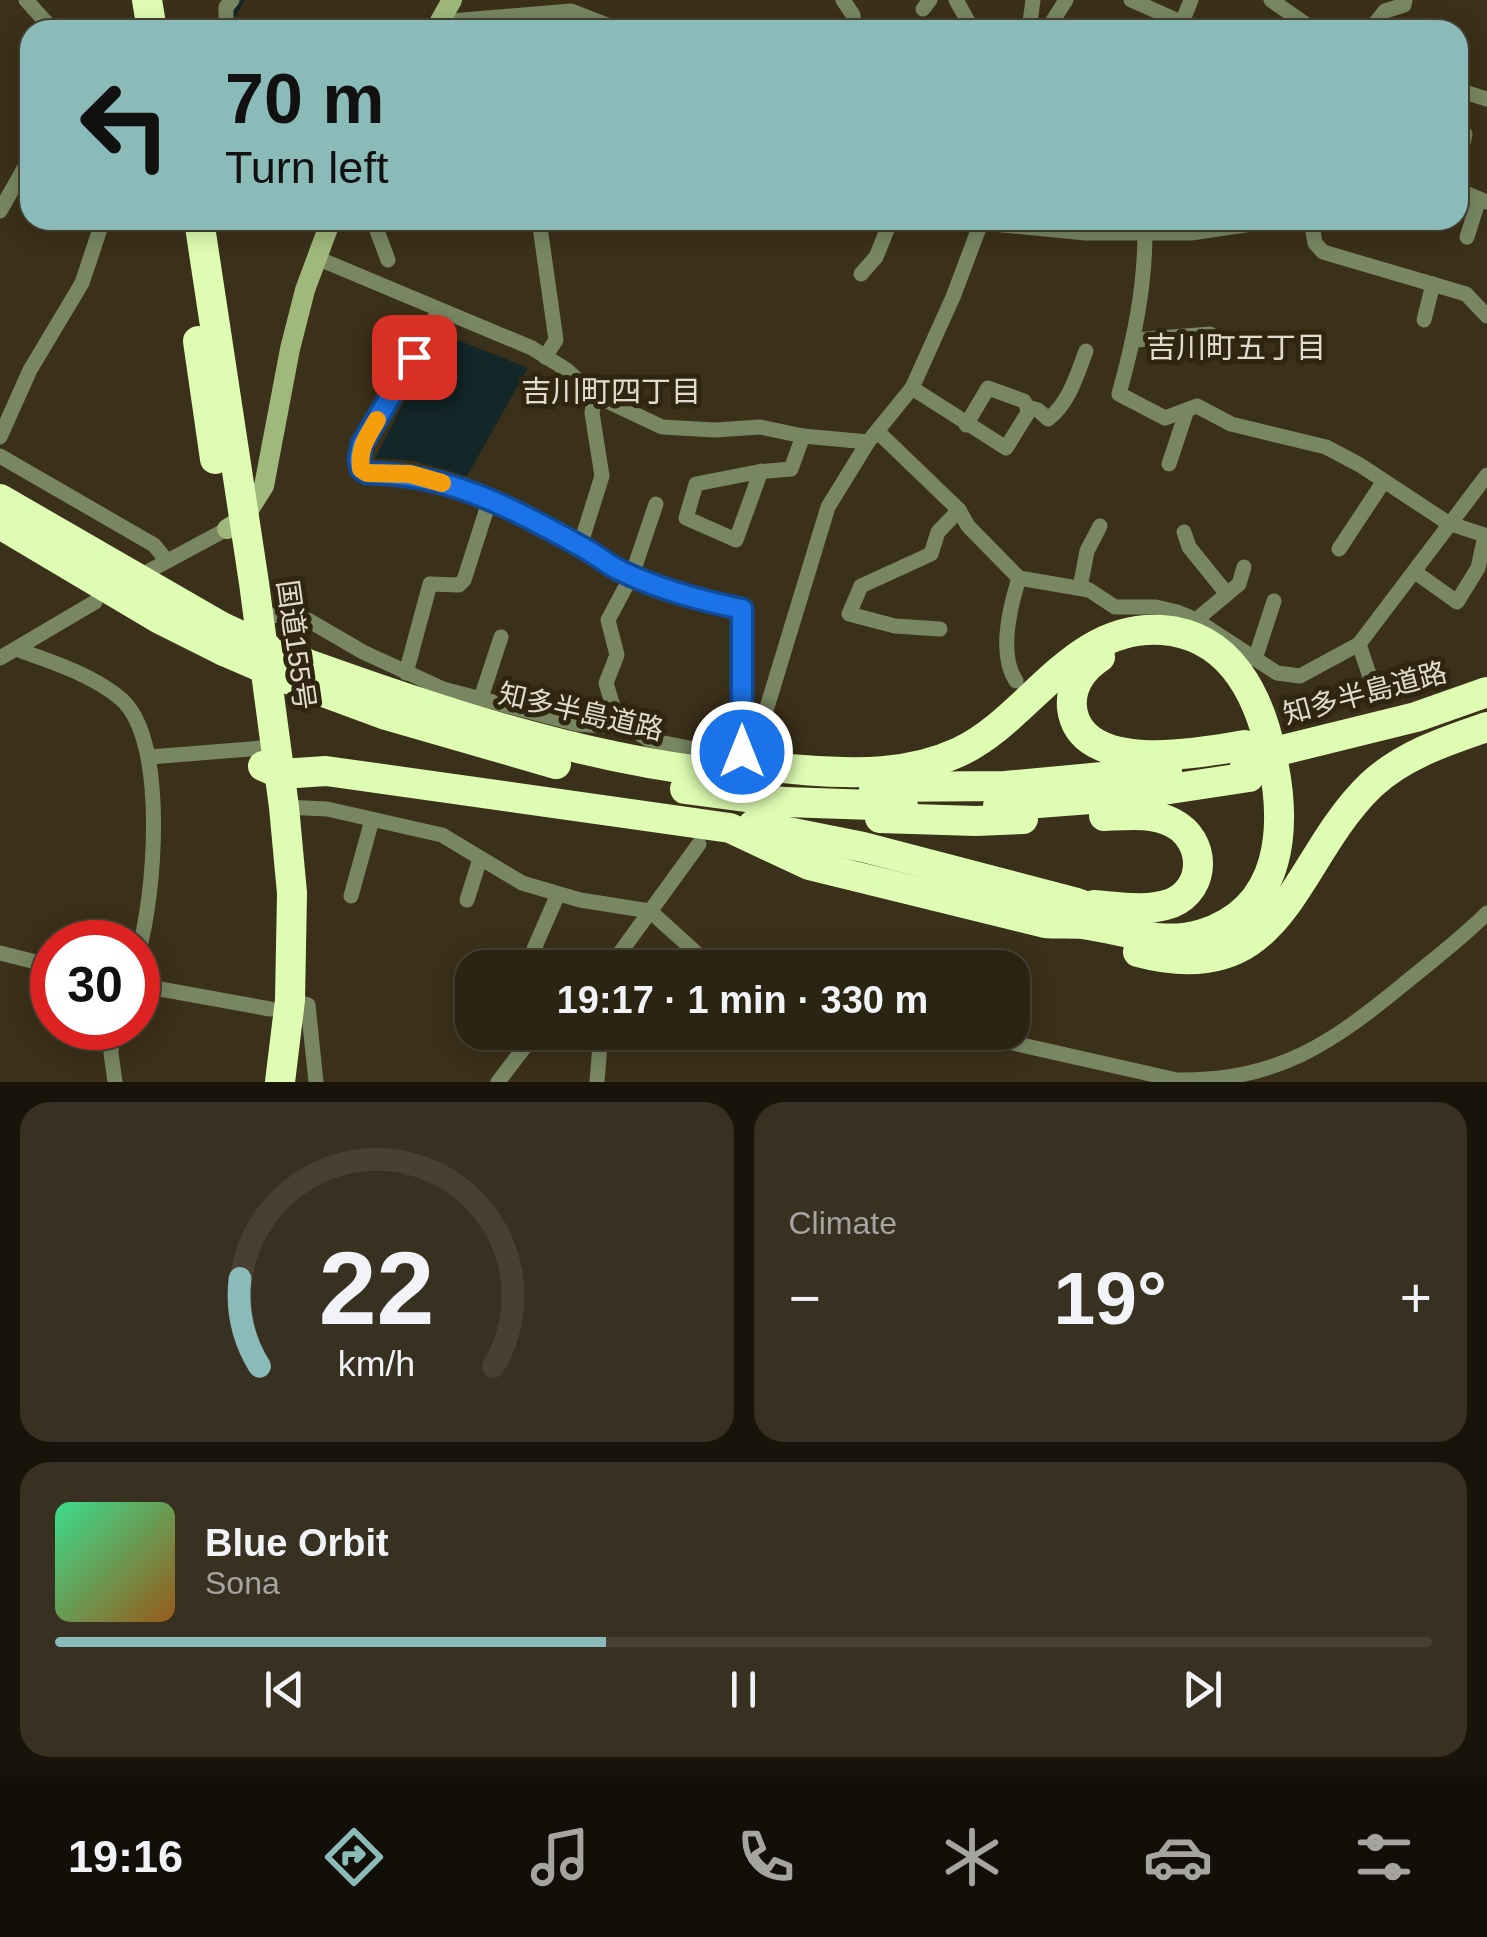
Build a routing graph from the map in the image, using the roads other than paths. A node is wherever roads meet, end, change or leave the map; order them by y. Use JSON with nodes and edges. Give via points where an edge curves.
{"nodes":[{"id":1,"x":26,"y":0,"type":"edge"},
{"id":2,"x":1131,"y":0,"type":"edge"},
{"id":3,"x":1405,"y":0,"type":"edge"},
{"id":4,"x":1276,"y":2,"type":"edge"},
{"id":5,"x":571,"y":12,"type":"junction"},
{"id":6,"x":44,"y":20,"type":"edge"},
{"id":7,"x":495,"y":20,"type":"edge"},
{"id":8,"x":571,"y":20,"type":"edge"},
{"id":9,"x":593,"y":20,"type":"edge"},
{"id":10,"x":1169,"y":20,"type":"edge"},
{"id":11,"x":1300,"y":20,"type":"edge"},
{"id":12,"x":1378,"y":20,"type":"edge"},
{"id":13,"x":20,"y":176,"type":"edge"},
{"id":14,"x":1483,"y":200,"type":"edge"},
{"id":15,"x":0,"y":211,"type":"edge"},
{"id":16,"x":100,"y":230,"type":"edge"},
{"id":17,"x":183,"y":230,"type":"edge"},
{"id":18,"x":200,"y":230,"type":"edge"},
{"id":19,"x":327,"y":230,"type":"edge"},
{"id":20,"x":377,"y":230,"type":"edge"},
{"id":21,"x":540,"y":230,"type":"edge"},
{"id":22,"x":887,"y":230,"type":"edge"},
{"id":23,"x":978,"y":230,"type":"edge"},
{"id":24,"x":1057,"y":230,"type":"edge"},
{"id":25,"x":1104,"y":230,"type":"edge"},
{"id":26,"x":1139,"y":230,"type":"edge"},
{"id":27,"x":1157,"y":230,"type":"edge"},
{"id":28,"x":1313,"y":230,"type":"edge"},
{"id":29,"x":1145,"y":232,"type":"junction"},
{"id":30,"x":1468,"y":237,"type":"dead end"},
{"id":31,"x":317,"y":258,"type":"junction"},
{"id":32,"x":388,"y":260,"type":"dead end"},
{"id":33,"x":862,"y":274,"type":"dead end"},
{"id":34,"x":1430,"y":283,"type":"junction"},
{"id":35,"x":439,"y":310,"type":"junction"},
{"id":36,"x":1422,"y":312,"type":"dead end"},
{"id":37,"x":1487,"y":316,"type":"edge"},
{"id":38,"x":1167,"y":331,"type":"dead end"},
{"id":39,"x":1210,"y":334,"type":"dead end"},
{"id":40,"x":1135,"y":337,"type":"junction"},
{"id":41,"x":1086,"y":352,"type":"dead end"},
{"id":42,"x":545,"y":356,"type":"junction"},
{"id":43,"x":912,"y":388,"type":"junction"},
{"id":44,"x":596,"y":396,"type":"junction"},
{"id":45,"x":1027,"y":407,"type":"junction"},
{"id":46,"x":1187,"y":410,"type":"junction"},
{"id":47,"x":966,"y":426,"type":"junction"},
{"id":48,"x":803,"y":436,"type":"junction"},
{"id":49,"x":0,"y":437,"type":"edge"},
{"id":50,"x":873,"y":437,"type":"junction"},
{"id":51,"x":0,"y":456,"type":"edge"},
{"id":52,"x":1169,"y":464,"type":"dead end"},
{"id":53,"x":761,"y":471,"type":"junction"},
{"id":54,"x":1487,"y":474,"type":"edge"},
{"id":55,"x":1384,"y":481,"type":"junction"},
{"id":56,"x":0,"y":499,"type":"edge"},
{"id":57,"x":490,"y":499,"type":"junction"},
{"id":58,"x":656,"y":504,"type":"dead end"},
{"id":59,"x":959,"y":510,"type":"junction"},
{"id":60,"x":0,"y":524,"type":"edge"},
{"id":61,"x":235,"y":524,"type":"junction"},
{"id":62,"x":1448,"y":524,"type":"junction"},
{"id":63,"x":1100,"y":526,"type":"dead end"},
{"id":64,"x":1184,"y":532,"type":"dead end"},
{"id":65,"x":1486,"y":536,"type":"edge"},
{"id":66,"x":580,"y":546,"type":"junction"},
{"id":67,"x":1339,"y":549,"type":"dead end"},
{"id":68,"x":167,"y":560,"type":"junction"},
{"id":69,"x":1244,"y":567,"type":"dead end"},
{"id":70,"x":149,"y":571,"type":"dead end"},
{"id":71,"x":1415,"y":572,"type":"junction"},
{"id":72,"x":632,"y":575,"type":"junction"},
{"id":73,"x":1019,"y":578,"type":"junction"},
{"id":74,"x":1080,"y":588,"type":"junction"},
{"id":75,"x":1227,"y":594,"type":"junction"},
{"id":76,"x":1274,"y":601,"type":"dead end"},
{"id":77,"x":95,"y":602,"type":"dead end"},
{"id":78,"x":259,"y":616,"type":"junction"},
{"id":79,"x":1196,"y":620,"type":"junction"},
{"id":80,"x":940,"y":629,"type":"dead end"},
{"id":81,"x":501,"y":637,"type":"dead end"},
{"id":82,"x":222,"y":639,"type":"junction"},
{"id":83,"x":1359,"y":644,"type":"junction"},
{"id":84,"x":16,"y":648,"type":"junction"},
{"id":85,"x":0,"y":658,"type":"edge"},
{"id":86,"x":1255,"y":659,"type":"junction"},
{"id":87,"x":286,"y":667,"type":"junction"},
{"id":88,"x":406,"y":673,"type":"junction"},
{"id":89,"x":1016,"y":681,"type":"dead end"},
{"id":90,"x":1374,"y":686,"type":"dead end"},
{"id":91,"x":481,"y":698,"type":"junction"},
{"id":92,"x":1485,"y":700,"type":"edge"},
{"id":93,"x":610,"y":726,"type":"junction"},
{"id":94,"x":1487,"y":727,"type":"edge"},
{"id":95,"x":742,"y":752,"type":"junction"},
{"id":96,"x":150,"y":757,"type":"junction"},
{"id":97,"x":1246,"y":760,"type":"junction"},
{"id":98,"x":271,"y":762,"type":"junction"},
{"id":99,"x":705,"y":772,"type":"junction"},
{"id":100,"x":754,"y":799,"type":"junction"},
{"id":101,"x":284,"y":807,"type":"junction"},
{"id":102,"x":372,"y":820,"type":"junction"},
{"id":103,"x":699,"y":844,"type":"dead end"},
{"id":104,"x":480,"y":859,"type":"junction"},
{"id":105,"x":558,"y":894,"type":"junction"},
{"id":106,"x":351,"y":896,"type":"dead end"},
{"id":107,"x":467,"y":900,"type":"dead end"},
{"id":108,"x":1076,"y":903,"type":"junction"},
{"id":109,"x":650,"y":911,"type":"junction"},
{"id":110,"x":1487,"y":912,"type":"edge"},
{"id":111,"x":145,"y":920,"type":"edge"},
{"id":112,"x":1045,"y":923,"type":"junction"},
{"id":113,"x":534,"y":949,"type":"dead end"},
{"id":114,"x":622,"y":950,"type":"edge"},
{"id":115,"x":693,"y":950,"type":"edge"},
{"id":116,"x":0,"y":953,"type":"edge"},
{"id":117,"x":30,"y":960,"type":"edge"},
{"id":118,"x":160,"y":988,"type":"edge"},
{"id":119,"x":280,"y":1004,"type":"junction"},
{"id":120,"x":1030,"y":1047,"type":"edge"},
{"id":121,"x":110,"y":1050,"type":"edge"},
{"id":122,"x":522,"y":1050,"type":"edge"},
{"id":123,"x":600,"y":1050,"type":"edge"},
{"id":124,"x":115,"y":1082,"type":"edge"},
{"id":125,"x":264,"y":1082,"type":"edge"},
{"id":126,"x":280,"y":1082,"type":"edge"},
{"id":127,"x":316,"y":1082,"type":"edge"},
{"id":128,"x":498,"y":1082,"type":"edge"},
{"id":129,"x":597,"y":1082,"type":"edge"}],
"edges":[{"from":1,"to":6,"type":"street"},
{"from":2,"to":10,"type":"street"},
{"from":3,"to":12,"type":"street"},
{"from":4,"to":11,"type":"street"},
{"from":5,"to":7,"type":"street"},
{"from":5,"to":8,"type":"street"},
{"from":5,"to":9,"type":"street"},
{"from":13,"to":15,"type":"street"},
{"from":14,"to":30,"type":"street"},
{"from":16,"to":49,"type":"street","via":[[82,283],[30,370]]},
{"from":17,"to":61,"type":"highway","name":"国道155号"},
{"from":18,"to":61,"type":"highway","name":"国道155号"},
{"from":19,"to":31,"type":"street"},
{"from":20,"to":32,"type":"street"},
{"from":21,"to":42,"type":"street","via":[[556,340]]},
{"from":22,"to":33,"type":"street"},
{"from":23,"to":43,"type":"street"},
{"from":24,"to":25,"type":"street"},
{"from":26,"to":29,"type":"street"},
{"from":27,"to":29,"type":"street"},
{"from":28,"to":34,"type":"street","via":[[1323,252]]},
{"from":29,"to":40,"type":"street"},
{"from":31,"to":35,"type":"street"},
{"from":31,"to":61,"type":"street","via":[[290,349],[264,486]]},
{"from":34,"to":36,"type":"street"},
{"from":34,"to":37,"type":"street","via":[[1466,294]]},
{"from":35,"to":42,"type":"street"},
{"from":35,"to":57,"type":"street","via":[[362,444],[361,469],[410,474]]},
{"from":38,"to":40,"type":"street"},
{"from":39,"to":40,"type":"street"},
{"from":40,"to":46,"type":"street","via":[[1119,394],[1165,418]]},
{"from":41,"to":45,"type":"street","via":[[1053,417]]},
{"from":42,"to":44,"type":"street"},
{"from":43,"to":47,"type":"street"},
{"from":43,"to":50,"type":"street"},
{"from":44,"to":48,"type":"street","via":[[662,427],[760,427]]},
{"from":44,"to":66,"type":"street","via":[[592,413],[602,476]]},
{"from":45,"to":47,"type":"street","via":[[988,388]]},
{"from":45,"to":47,"type":"street","via":[[1006,448]]},
{"from":46,"to":52,"type":"street"},
{"from":46,"to":55,"type":"street","via":[[1197,406],[1232,424],[1326,447]]},
{"from":48,"to":50,"type":"street"},
{"from":48,"to":53,"type":"street","via":[[791,469]]},
{"from":50,"to":59,"type":"street"},
{"from":50,"to":95,"type":"street","via":[[828,507],[758,737],[752,752]]},
{"from":51,"to":68,"type":"street","via":[[154,545]]},
{"from":53,"to":53,"type":"street","via":[[696,484],[686,518],[736,540]]},
{"from":54,"to":62,"type":"street"},
{"from":55,"to":62,"type":"street"},
{"from":55,"to":67,"type":"street"},
{"from":56,"to":82,"type":"highway","name":"知多半島道路"},
{"from":57,"to":66,"type":"street"},
{"from":57,"to":88,"type":"street","via":[[464,580],[430,584]]},
{"from":58,"to":72,"type":"street"},
{"from":59,"to":73,"type":"street"},
{"from":59,"to":80,"type":"street","via":[[938,532],[931,554],[861,586],[849,614]]},
{"from":60,"to":82,"type":"highway","name":"知多半島道路","via":[[160,618]]},
{"from":61,"to":68,"type":"street"},
{"from":61,"to":78,"type":"highway","name":"国道155号"},
{"from":61,"to":98,"type":"highway","name":"国道155号"},
{"from":62,"to":65,"type":"street"},
{"from":62,"to":71,"type":"street"},
{"from":63,"to":74,"type":"street"},
{"from":64,"to":75,"type":"street"},
{"from":65,"to":71,"type":"street","via":[[1478,568],[1457,602]]},
{"from":66,"to":72,"type":"street"},
{"from":68,"to":70,"type":"street"},
{"from":69,"to":75,"type":"street","via":[[1240,584]]},
{"from":71,"to":83,"type":"street"},
{"from":72,"to":93,"type":"street","via":[[608,620],[617,655],[606,683]]},
{"from":72,"to":95,"type":"street","via":[[688,599],[742,609]]},
{"from":73,"to":74,"type":"street"},
{"from":73,"to":89,"type":"street","via":[[1010,606],[1008,668]]},
{"from":74,"to":79,"type":"street","via":[[1115,607],[1156,607]]},
{"from":75,"to":79,"type":"street"},
{"from":76,"to":86,"type":"street"},
{"from":77,"to":84,"type":"street"},
{"from":78,"to":88,"type":"street","via":[[308,620]]},
{"from":78,"to":98,"type":"highway","name":"国道155号"},
{"from":79,"to":86,"type":"street"},
{"from":81,"to":91,"type":"street"},
{"from":82,"to":87,"type":"highway","name":"知多半島道路","bridge":true},
{"from":83,"to":86,"type":"street","via":[[1300,676]]},
{"from":83,"to":90,"type":"street"},
{"from":84,"to":85,"type":"street"},
{"from":84,"to":96,"type":"street","via":[[122,700]]},
{"from":87,"to":99,"type":"highway","name":"知多半島道路","via":[[478,721]]},
{"from":87,"to":100,"type":"highway","name":"知多半島道路","via":[[382,714],[547,762]]},
{"from":88,"to":91,"type":"street"},
{"from":91,"to":93,"type":"street","via":[[576,724]]},
{"from":92,"to":97,"type":"highway","name":"知多半島道路","via":[[1353,755]]},
{"from":93,"to":95,"type":"street","via":[[630,728],[648,740]]},
{"from":94,"to":112,"type":"highway","via":[[1414,755],[1376,781],[1333,830],[1279,917],[1242,947],[1202,960],[1158,958],[1067,936]]},
{"from":96,"to":98,"type":"street"},
{"from":96,"to":111,"type":"street","via":[[152,867]]},
{"from":97,"to":99,"type":"highway","name":"知多半島道路","via":[[934,788]]},
{"from":97,"to":100,"type":"highway","name":"知多半島道路","via":[[1116,798],[880,806]]},
{"from":97,"to":108,"type":"highway","via":[[1142,756],[1102,746],[1074,717],[1073,691],[1088,666],[1131,645],[1170,644],[1226,676],[1254,734],[1268,825],[1251,880],[1207,918],[1148,925]]},
{"from":98,"to":101,"type":"highway","name":"国道155号"},
{"from":98,"to":108,"type":"highway","via":[[318,758],[727,818]]},
{"from":98,"to":112,"type":"highway","via":[[730,828],[808,865]]},
{"from":98,"to":119,"type":"highway","name":"国道155号"},
{"from":99,"to":112,"type":"highway","via":[[734,764],[861,774],[927,764],[993,732],[1070,660],[1102,642],[1162,630],[1208,646],[1241,675],[1267,732],[1281,829],[1262,888],[1228,922],[1190,937]]},
{"from":100,"to":108,"type":"highway","via":[[806,814],[928,820],[1140,814],[1171,822],[1194,844],[1196,878],[1179,899],[1133,908]]},
{"from":101,"to":102,"type":"street"},
{"from":101,"to":119,"type":"highway","name":"国道155号","via":[[292,893]]},
{"from":102,"to":104,"type":"street","via":[[442,835]]},
{"from":102,"to":106,"type":"street"},
{"from":103,"to":109,"type":"street"},
{"from":104,"to":105,"type":"street","via":[[522,884]]},
{"from":104,"to":107,"type":"street"},
{"from":105,"to":109,"type":"street"},
{"from":105,"to":113,"type":"street"},
{"from":109,"to":114,"type":"street"},
{"from":109,"to":115,"type":"street"},
{"from":110,"to":120,"type":"street","via":[[1335,1039],[1260,1075],[1178,1080]]},
{"from":116,"to":117,"type":"street"},
{"from":118,"to":119,"type":"street"},
{"from":119,"to":125,"type":"highway","name":"国道155号"},
{"from":119,"to":126,"type":"highway","name":"国道155号"},
{"from":119,"to":127,"type":"street","via":[[308,1005]]},
{"from":121,"to":124,"type":"street"},
{"from":122,"to":128,"type":"street"},
{"from":123,"to":129,"type":"street"}]}
